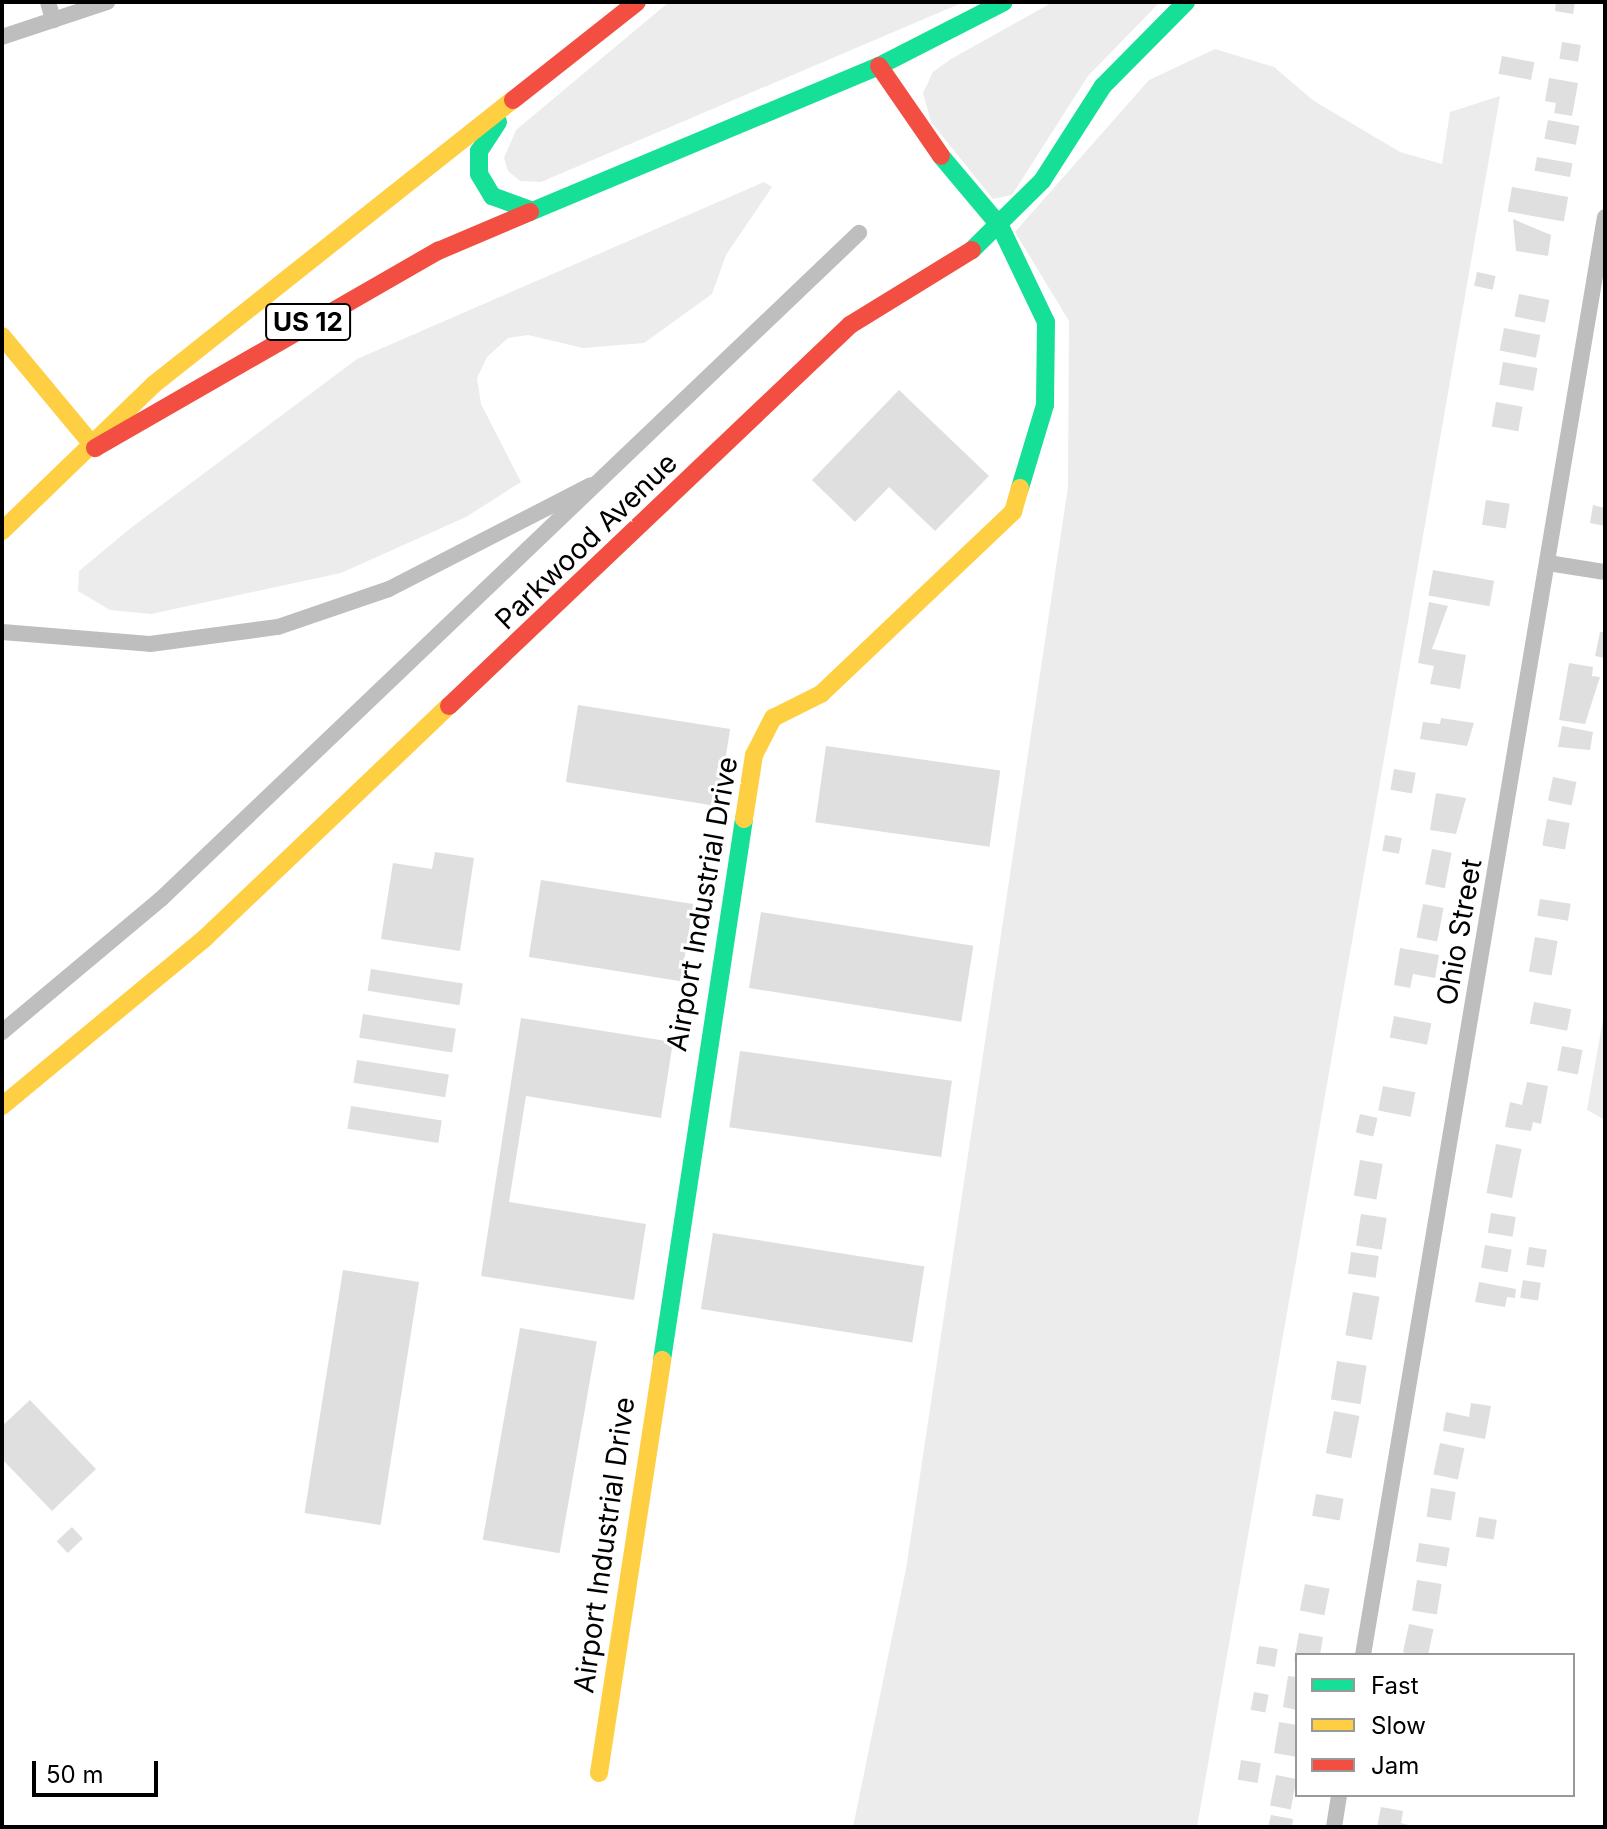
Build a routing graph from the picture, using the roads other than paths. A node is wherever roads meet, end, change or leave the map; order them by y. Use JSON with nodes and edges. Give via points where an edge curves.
{"nodes":[{"id":1,"x":48,"y":2,"type":"edge"},
{"id":2,"x":107,"y":2,"type":"edge"},
{"id":3,"x":637,"y":2,"type":"edge"},
{"id":4,"x":1004,"y":2,"type":"edge"},
{"id":5,"x":1186,"y":2,"type":"edge"},
{"id":6,"x":53,"y":20,"type":"junction"},
{"id":7,"x":2,"y":37,"type":"edge"},
{"id":8,"x":879,"y":66,"type":"junction"},
{"id":9,"x":518,"y":99,"type":"junction"},
{"id":10,"x":530,"y":210,"type":"junction"},
{"id":11,"x":1605,"y":217,"type":"edge"},
{"id":12,"x":1000,"y":226,"type":"junction"},
{"id":13,"x":859,"y":233,"type":"dead end"},
{"id":14,"x":2,"y":336,"type":"edge"},
{"id":15,"x":95,"y":448,"type":"junction"},
{"id":16,"x":603,"y":480,"type":"junction"},
{"id":17,"x":2,"y":531,"type":"edge"},
{"id":18,"x":1548,"y":563,"type":"junction"},
{"id":19,"x":1605,"y":572,"type":"edge"},
{"id":20,"x":2,"y":632,"type":"edge"},
{"id":21,"x":2,"y":1032,"type":"edge"},
{"id":22,"x":2,"y":1106,"type":"edge"},
{"id":23,"x":1363,"y":1653,"type":"edge"},
{"id":24,"x":599,"y":1773,"type":"dead end"},
{"id":25,"x":1339,"y":1797,"type":"edge"},
{"id":26,"x":1334,"y":1827,"type":"edge"}],
"edges":[{"from":1,"to":6,"type":"street"},
{"from":2,"to":6,"type":"street"},
{"from":3,"to":9,"type":"main road","name":"US 12","number":"US 12"},
{"from":4,"to":8,"type":"main road","name":"US 12","number":"US 12"},
{"from":5,"to":12,"type":"main road","name":"Parkwood Avenue","via":[[1103,86],[1042,181]]},
{"from":6,"to":7,"type":"street"},
{"from":8,"to":10,"type":"main road","name":"US 12","number":"US 12"},
{"from":8,"to":12,"type":"main road","name":"Airport Industrial Drive","via":[[962,186]]},
{"from":9,"to":10,"type":"main road","via":[[486,135],[479,174],[492,196]]},
{"from":9,"to":15,"type":"main road","name":"US 12","number":"US 12","via":[[153,385]]},
{"from":10,"to":15,"type":"main road","name":"US 12","number":"US 12","via":[[385,278]]},
{"from":11,"to":18,"type":"street","name":"Ohio Street"},
{"from":12,"to":22,"type":"main road","name":"Parkwood Avenue","via":[[958,263],[850,325],[205,938]]},
{"from":12,"to":24,"type":"main road","name":"Airport Industrial Drive","via":[[1046,322],[1049,366],[1036,447],[1013,512],[821,694],[773,718],[754,755]]},
{"from":13,"to":16,"type":"street"},
{"from":14,"to":15,"type":"main road"},
{"from":15,"to":17,"type":"main road","name":"US 12","number":"US 12"},
{"from":16,"to":20,"type":"street","via":[[389,589],[278,627],[150,644]]},
{"from":16,"to":21,"type":"street","via":[[161,899]]},
{"from":18,"to":19,"type":"street"},
{"from":18,"to":23,"type":"street","name":"Ohio Street"},
{"from":25,"to":26,"type":"street"}]}
